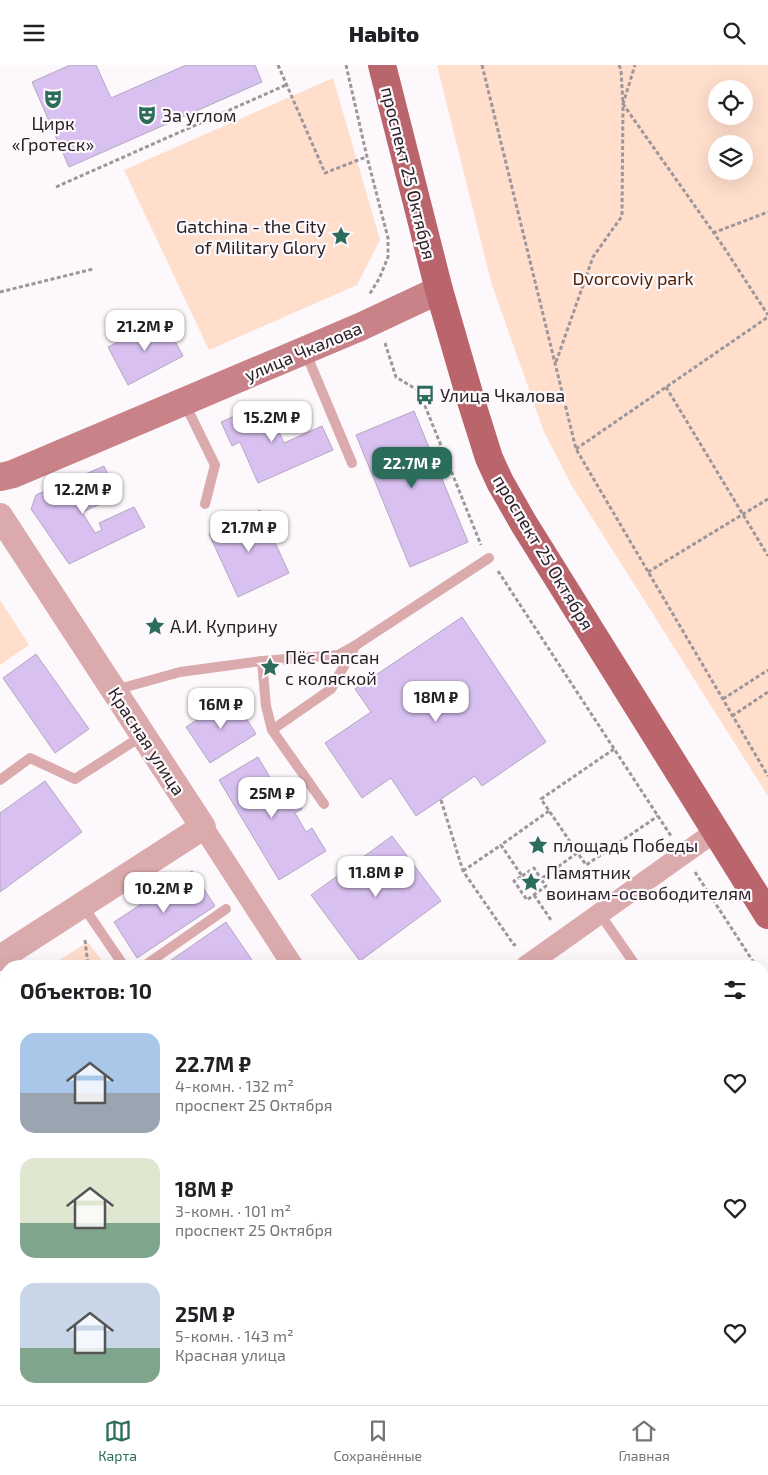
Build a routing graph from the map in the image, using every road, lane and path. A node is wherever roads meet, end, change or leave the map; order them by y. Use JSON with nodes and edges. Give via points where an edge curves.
{"nodes":[{"id":1,"x":278,"y":65,"type":"edge"},
{"id":2,"x":346,"y":65,"type":"edge"},
{"id":3,"x":382,"y":65,"type":"edge"},
{"id":4,"x":482,"y":65,"type":"edge"},
{"id":5,"x":619,"y":65,"type":"edge"},
{"id":6,"x":635,"y":65,"type":"edge"},
{"id":7,"x":286,"y":85,"type":"junction"},
{"id":8,"x":623,"y":104,"type":"junction"},
{"id":9,"x":367,"y":157,"type":"junction"},
{"id":10,"x":56,"y":187,"type":"dead end"},
{"id":11,"x":768,"y":212,"type":"edge"},
{"id":12,"x":713,"y":233,"type":"junction"},
{"id":13,"x":93,"y":269,"type":"dead end"},
{"id":14,"x":439,"y":290,"type":"junction"},
{"id":15,"x":0,"y":293,"type":"edge"},
{"id":16,"x":368,"y":296,"type":"dead end"},
{"id":17,"x":768,"y":316,"type":"edge"},
{"id":18,"x":384,"y":342,"type":"dead end"},
{"id":19,"x":305,"y":350,"type":"junction"},
{"id":20,"x":555,"y":363,"type":"junction"},
{"id":21,"x":666,"y":387,"type":"junction"},
{"id":22,"x":184,"y":401,"type":"junction"},
{"id":23,"x":576,"y":449,"type":"junction"},
{"id":24,"x":352,"y":463,"type":"dead end"},
{"id":25,"x":0,"y":477,"type":"edge"},
{"id":26,"x":768,"y":499,"type":"edge"},
{"id":27,"x":205,"y":504,"type":"dead end"},
{"id":28,"x":742,"y":515,"type":"junction"},
{"id":29,"x":0,"y":516,"type":"edge"},
{"id":30,"x":768,"y":556,"type":"edge"},
{"id":31,"x":489,"y":558,"type":"junction"},
{"id":32,"x":648,"y":572,"type":"junction"},
{"id":33,"x":356,"y":645,"type":"junction"},
{"id":34,"x":262,"y":661,"type":"junction"},
{"id":35,"x":768,"y":670,"type":"edge"},
{"id":36,"x":114,"y":690,"type":"junction"},
{"id":37,"x":768,"y":692,"type":"edge"},
{"id":38,"x":722,"y":699,"type":"junction"},
{"id":39,"x":732,"y":716,"type":"junction"},
{"id":40,"x":272,"y":730,"type":"junction"},
{"id":41,"x":143,"y":735,"type":"junction"},
{"id":42,"x":614,"y":749,"type":"junction"},
{"id":43,"x":768,"y":776,"type":"edge"},
{"id":44,"x":0,"y":780,"type":"edge"},
{"id":45,"x":441,"y":800,"type":"dead end"},
{"id":46,"x":324,"y":804,"type":"dead end"},
{"id":47,"x":549,"y":811,"type":"junction"},
{"id":48,"x":658,"y":816,"type":"junction"},
{"id":49,"x":203,"y":827,"type":"junction"},
{"id":50,"x":716,"y":831,"type":"junction"},
{"id":51,"x":501,"y":845,"type":"junction"},
{"id":52,"x":577,"y":853,"type":"junction"},
{"id":53,"x":683,"y":855,"type":"junction"},
{"id":54,"x":463,"y":871,"type":"junction"},
{"id":55,"x":522,"y":876,"type":"junction"},
{"id":56,"x":540,"y":879,"type":"junction"},
{"id":57,"x":534,"y":895,"type":"junction"},
{"id":58,"x":83,"y":905,"type":"junction"},
{"id":59,"x":226,"y":909,"type":"dead end"},
{"id":60,"x":600,"y":914,"type":"junction"},
{"id":61,"x":768,"y":915,"type":"edge"},
{"id":62,"x":544,"y":925,"type":"dead end"},
{"id":63,"x":85,"y":939,"type":"dead end"},
{"id":64,"x":522,"y":940,"type":"dead end"},
{"id":65,"x":0,"y":958,"type":"edge"},
{"id":66,"x":87,"y":960,"type":"edge"},
{"id":67,"x":120,"y":960,"type":"edge"},
{"id":68,"x":153,"y":960,"type":"edge"},
{"id":69,"x":289,"y":960,"type":"edge"},
{"id":70,"x":535,"y":960,"type":"edge"},
{"id":71,"x":632,"y":960,"type":"edge"},
{"id":72,"x":752,"y":960,"type":"edge"}],
"edges":[{"from":1,"to":7,"type":"path"},
{"from":2,"to":9,"type":"path"},
{"from":3,"to":14,"type":"main road","name":"проспект 25 Октября"},
{"from":4,"to":20,"type":"path"},
{"from":5,"to":8,"type":"path"},
{"from":6,"to":8,"type":"path"},
{"from":7,"to":9,"type":"path","via":[[325,173]]},
{"from":7,"to":10,"type":"path"},
{"from":8,"to":12,"type":"path"},
{"from":8,"to":20,"type":"path","via":[[622,216],[594,257]]},
{"from":9,"to":16,"type":"path","via":[[388,238],[388,257]]},
{"from":11,"to":12,"type":"path"},
{"from":12,"to":17,"type":"path"},
{"from":13,"to":15,"type":"path"},
{"from":14,"to":19,"type":"main road","name":"улица Чкалова"},
{"from":14,"to":50,"type":"main road","name":"проспект 25 Октября","via":[[479,428],[500,482]]},
{"from":17,"to":21,"type":"path"},
{"from":18,"to":31,"type":"path","via":[[396,377],[419,391]]},
{"from":19,"to":22,"type":"main road","name":"улица Чкалова"},
{"from":19,"to":24,"type":"lane"},
{"from":20,"to":23,"type":"path"},
{"from":21,"to":23,"type":"path"},
{"from":21,"to":28,"type":"path"},
{"from":22,"to":25,"type":"main road","name":"улица Чкалова"},
{"from":22,"to":27,"type":"lane","via":[[214,465]]},
{"from":23,"to":32,"type":"path"},
{"from":26,"to":28,"type":"path"},
{"from":28,"to":30,"type":"path"},
{"from":28,"to":32,"type":"path"},
{"from":29,"to":36,"type":"street","name":"Красная улица"},
{"from":31,"to":33,"type":"lane"},
{"from":31,"to":42,"type":"path"},
{"from":32,"to":38,"type":"path"},
{"from":33,"to":34,"type":"lane","via":[[338,655]]},
{"from":33,"to":40,"type":"lane","via":[[331,689]]},
{"from":34,"to":36,"type":"lane","via":[[180,672]]},
{"from":34,"to":40,"type":"lane"},
{"from":35,"to":38,"type":"path"},
{"from":36,"to":41,"type":"street","name":"Красная улица"},
{"from":37,"to":39,"type":"path"},
{"from":38,"to":39,"type":"path"},
{"from":39,"to":43,"type":"path"},
{"from":40,"to":46,"type":"lane"},
{"from":41,"to":44,"type":"lane","via":[[75,779],[30,759]]},
{"from":41,"to":49,"type":"street","name":"Красная улица"},
{"from":42,"to":47,"type":"path","via":[[541,799]]},
{"from":42,"to":48,"type":"path"},
{"from":45,"to":54,"type":"path"},
{"from":47,"to":51,"type":"path"},
{"from":47,"to":52,"type":"path"},
{"from":48,"to":52,"type":"path","via":[[586,865]]},
{"from":48,"to":53,"type":"path"},
{"from":49,"to":58,"type":"street"},
{"from":49,"to":69,"type":"street","name":"Красная улица"},
{"from":50,"to":53,"type":"street"},
{"from":50,"to":61,"type":"main road","name":"проспект 25 Октября"},
{"from":51,"to":54,"type":"path"},
{"from":51,"to":55,"type":"path"},
{"from":52,"to":56,"type":"path"},
{"from":53,"to":60,"type":"street"},
{"from":53,"to":72,"type":"path"},
{"from":54,"to":64,"type":"path","via":[[514,945]]},
{"from":55,"to":56,"type":"path","via":[[534,868]]},
{"from":55,"to":57,"type":"path","via":[[514,881],[528,900]]},
{"from":56,"to":57,"type":"path","via":[[546,886]]},
{"from":57,"to":62,"type":"path","via":[[551,920]]},
{"from":58,"to":65,"type":"street"},
{"from":58,"to":67,"type":"lane"},
{"from":59,"to":68,"type":"lane"},
{"from":60,"to":70,"type":"street"},
{"from":60,"to":71,"type":"lane"},
{"from":63,"to":66,"type":"path"}]}
